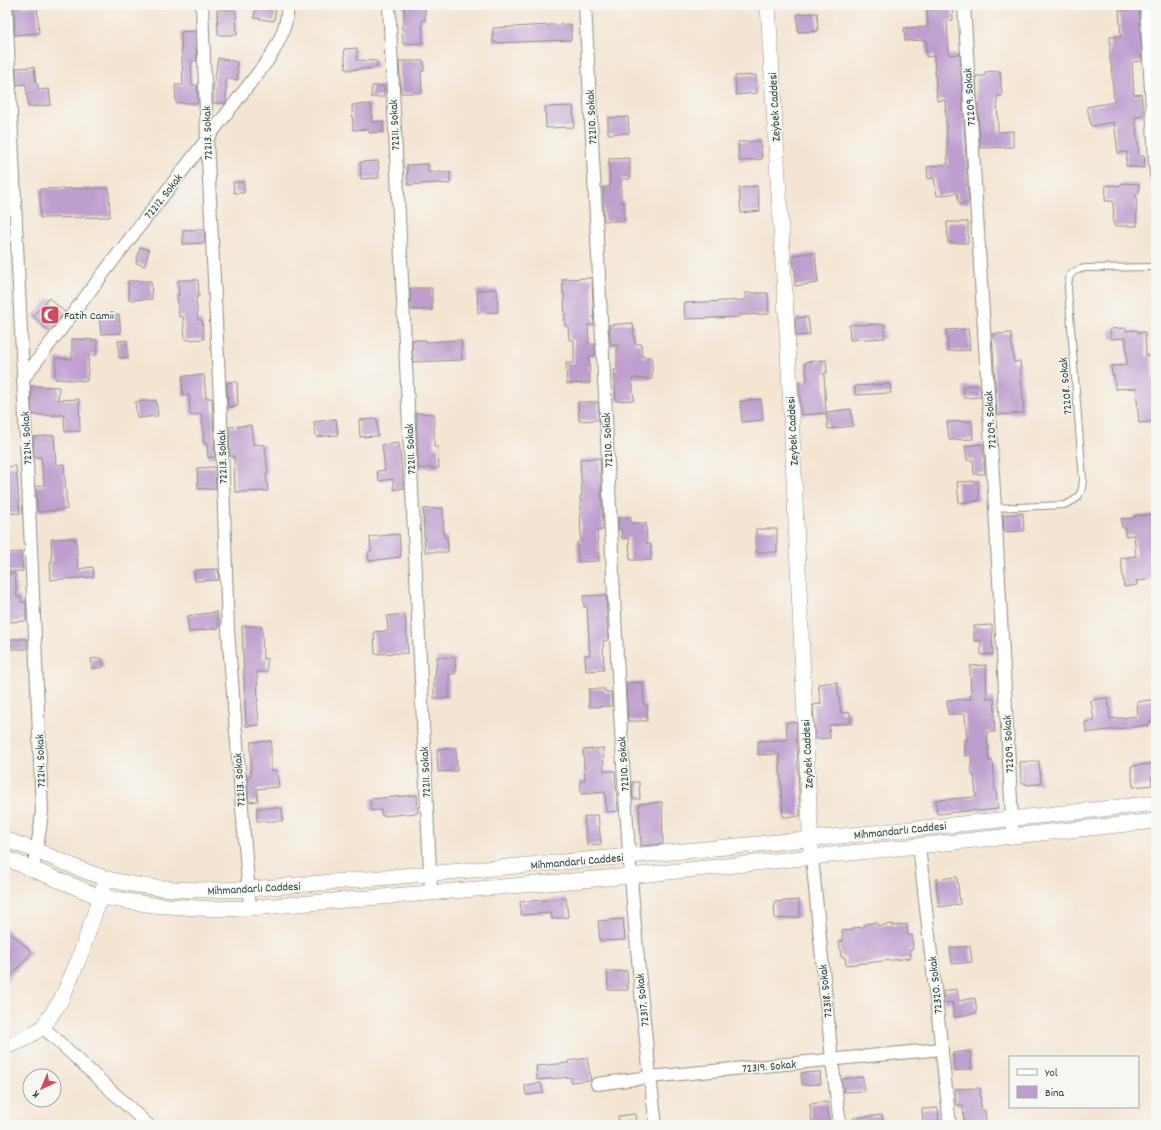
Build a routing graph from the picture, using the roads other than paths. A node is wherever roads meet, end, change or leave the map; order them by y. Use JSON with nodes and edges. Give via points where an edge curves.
{"nodes":[{"id":1,"x":6,"y":5,"type":"edge"},
{"id":2,"x":202,"y":5,"type":"edge"},
{"id":3,"x":288,"y":5,"type":"edge"},
{"id":4,"x":389,"y":5,"type":"edge"},
{"id":5,"x":585,"y":5,"type":"edge"},
{"id":6,"x":768,"y":5,"type":"edge"},
{"id":7,"x":964,"y":5,"type":"edge"},
{"id":8,"x":1146,"y":5,"type":"edge"},
{"id":9,"x":207,"y":139,"type":"junction"},
{"id":10,"x":1156,"y":175,"type":"edge"},
{"id":11,"x":1156,"y":267,"type":"edge"},
{"id":12,"x":23,"y":380,"type":"junction"},
{"id":13,"x":995,"y":508,"type":"junction"},
{"id":14,"x":1156,"y":803,"type":"edge"},
{"id":15,"x":1012,"y":819,"type":"junction"},
{"id":16,"x":1156,"y":821,"type":"edge"},
{"id":17,"x":1013,"y":836,"type":"junction"},
{"id":18,"x":5,"y":839,"type":"edge"},
{"id":19,"x":811,"y":840,"type":"junction"},
{"id":20,"x":919,"y":846,"type":"junction"},
{"id":21,"x":37,"y":851,"type":"junction"},
{"id":22,"x":629,"y":856,"type":"junction"},
{"id":23,"x":812,"y":857,"type":"junction"},
{"id":24,"x":5,"y":858,"type":"edge"},
{"id":25,"x":33,"y":869,"type":"junction"},
{"id":26,"x":430,"y":874,"type":"junction"},
{"id":27,"x":630,"y":876,"type":"junction"},
{"id":28,"x":108,"y":879,"type":"junction"},
{"id":29,"x":248,"y":889,"type":"junction"},
{"id":30,"x":431,"y":892,"type":"junction"},
{"id":31,"x":100,"y":897,"type":"junction"},
{"id":32,"x":250,"y":908,"type":"junction"},
{"id":33,"x":43,"y":1027,"type":"junction"},
{"id":34,"x":5,"y":1047,"type":"edge"},
{"id":35,"x":942,"y":1050,"type":"junction"},
{"id":36,"x":832,"y":1060,"type":"junction"},
{"id":37,"x":650,"y":1077,"type":"junction"},
{"id":38,"x":597,"y":1084,"type":"dead end"},
{"id":39,"x":148,"y":1125,"type":"edge"},
{"id":40,"x":656,"y":1125,"type":"edge"},
{"id":41,"x":840,"y":1125,"type":"edge"},
{"id":42,"x":950,"y":1125,"type":"edge"}],
"edges":[{"from":1,"to":12,"type":"street","name":"72214. Sokak"},
{"from":2,"to":9,"type":"street","name":"72213. Sokak"},
{"from":3,"to":9,"type":"street","name":"72212. Sokak","via":[[285,27],[276,48]]},
{"from":4,"to":26,"type":"street","name":"72211. Sokak"},
{"from":5,"to":22,"type":"street","name":"72210. Sokak","via":[[615,636]]},
{"from":6,"to":19,"type":"street","name":"Zeybek Caddesi"},
{"from":7,"to":13,"type":"street","name":"72209. Sokak"},
{"from":8,"to":10,"type":"street"},
{"from":9,"to":12,"type":"street","name":"72212. Sokak"},
{"from":9,"to":29,"type":"street","name":"72213. Sokak","via":[[221,420],[228,631]]},
{"from":11,"to":13,"type":"lane","name":"72208. Sokak","via":[[1086,268],[1071,274],[1068,279],[1068,290],[1083,488],[1076,499],[1064,505]]},
{"from":12,"to":21,"type":"street","name":"72214. Sokak","via":[[42,811]]},
{"from":13,"to":15,"type":"street","name":"72209. Sokak"},
{"from":14,"to":15,"type":"street","name":"Mihmandarlı Caddesi"},
{"from":15,"to":17,"type":"street","name":"72209. Sokak"},
{"from":15,"to":19,"type":"street","name":"Mihmandarlı Caddesi"},
{"from":16,"to":17,"type":"street","name":"Mihmandarlı Caddesi"},
{"from":17,"to":20,"type":"street","name":"Mihmandarlı Caddesi"},
{"from":18,"to":21,"type":"street","name":"Mihmandarlı Caddesi"},
{"from":19,"to":22,"type":"street","name":"Mihmandarlı Caddesi"},
{"from":19,"to":23,"type":"street","name":"Zeybek Caddesi"},
{"from":20,"to":23,"type":"street","name":"Mihmandarlı Caddesi"},
{"from":20,"to":35,"type":"street","name":"72320. Sokak"},
{"from":21,"to":25,"type":"street","name":"72214. Sokak"},
{"from":21,"to":28,"type":"street","name":"Mihmandarlı Caddesi"},
{"from":22,"to":26,"type":"street","name":"Mihmandarlı Caddesi"},
{"from":22,"to":27,"type":"street","name":"72210. Sokak"},
{"from":23,"to":27,"type":"street","name":"Mihmandarlı Caddesi"},
{"from":23,"to":36,"type":"street","name":"72318. Sokak"},
{"from":24,"to":25,"type":"street","name":"Mihmandarlı Caddesi"},
{"from":25,"to":31,"type":"street","name":"Mihmandarlı Caddesi"},
{"from":26,"to":29,"type":"street","name":"Mihmandarlı Caddesi"},
{"from":26,"to":30,"type":"street","name":"72211. Sokak"},
{"from":27,"to":30,"type":"street","name":"Mihmandarlı Caddesi"},
{"from":27,"to":37,"type":"street","name":"72317. Sokak"},
{"from":28,"to":29,"type":"street","name":"Mihmandarlı Caddesi","via":[[163,889]]},
{"from":28,"to":31,"type":"street"},
{"from":29,"to":32,"type":"street","name":"72213. Sokak"},
{"from":30,"to":32,"type":"street","name":"Mihmandarlı Caddesi"},
{"from":31,"to":32,"type":"street","name":"Mihmandarlı Caddesi","via":[[160,906]]},
{"from":31,"to":33,"type":"street","via":[[79,959],[60,1000]]},
{"from":33,"to":34,"type":"street","via":[[23,1040]]},
{"from":33,"to":39,"type":"street"},
{"from":35,"to":36,"type":"street","name":"72319. Sokak"},
{"from":35,"to":42,"type":"street","name":"72320. Sokak"},
{"from":36,"to":37,"type":"street","name":"72319. Sokak"},
{"from":36,"to":41,"type":"street","name":"72318. Sokak"},
{"from":37,"to":38,"type":"street","name":"72319. Sokak"},
{"from":37,"to":40,"type":"street","name":"72317. Sokak"}]}
